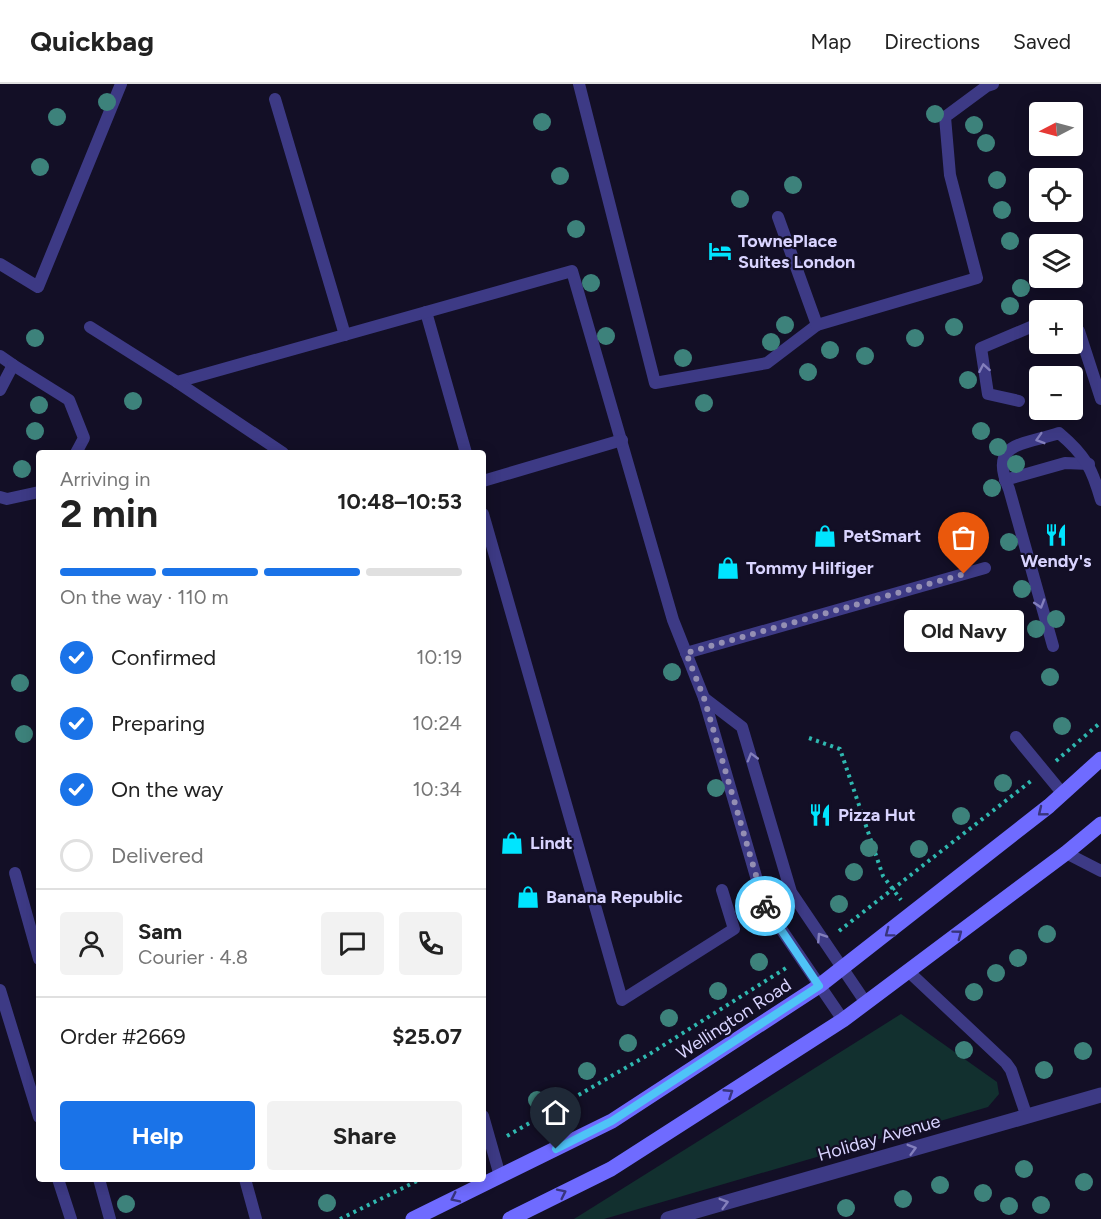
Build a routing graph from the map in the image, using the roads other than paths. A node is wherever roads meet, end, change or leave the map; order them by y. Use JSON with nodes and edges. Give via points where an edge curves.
{"nodes":[{"id":1,"x":121,"y":84,"type":"edge"},
{"id":2,"x":579,"y":84,"type":"edge"},
{"id":3,"x":993,"y":84,"type":"edge"},
{"id":4,"x":275,"y":99,"type":"dead end"},
{"id":5,"x":778,"y":217,"type":"dead end"},
{"id":6,"x":0,"y":264,"type":"edge"},
{"id":7,"x":426,"y":312,"type":"junction"},
{"id":8,"x":817,"y":325,"type":"junction"},
{"id":9,"x":90,"y":327,"type":"dead end"},
{"id":10,"x":1029,"y":328,"type":"edge"},
{"id":11,"x":345,"y":335,"type":"junction"},
{"id":12,"x":1083,"y":343,"type":"edge"},
{"id":13,"x":0,"y":356,"type":"edge"},
{"id":14,"x":14,"y":365,"type":"junction"},
{"id":15,"x":177,"y":382,"type":"junction"},
{"id":16,"x":0,"y":390,"type":"edge"},
{"id":17,"x":1101,"y":399,"type":"edge"},
{"id":18,"x":1019,"y":401,"type":"dead end"},
{"id":19,"x":622,"y":440,"type":"junction"},
{"id":20,"x":78,"y":450,"type":"edge"},
{"id":21,"x":279,"y":450,"type":"edge"},
{"id":22,"x":465,"y":450,"type":"edge"},
{"id":23,"x":1089,"y":464,"type":"junction"},
{"id":24,"x":486,"y":480,"type":"edge"},
{"id":25,"x":1005,"y":480,"type":"junction"},
{"id":26,"x":36,"y":493,"type":"edge"},
{"id":27,"x":0,"y":497,"type":"edge"},
{"id":28,"x":1101,"y":500,"type":"edge"},
{"id":29,"x":486,"y":524,"type":"edge"},
{"id":30,"x":985,"y":568,"type":"dead end"},
{"id":31,"x":1053,"y":646,"type":"dead end"},
{"id":32,"x":686,"y":653,"type":"junction"},
{"id":33,"x":704,"y":698,"type":"junction"},
{"id":34,"x":1016,"y":737,"type":"dead end"},
{"id":35,"x":1101,"y":759,"type":"edge"},
{"id":36,"x":1063,"y":794,"type":"junction"},
{"id":37,"x":1101,"y":824,"type":"edge"},
{"id":38,"x":1066,"y":853,"type":"junction"},
{"id":39,"x":1101,"y":870,"type":"edge"},
{"id":40,"x":15,"y":873,"type":"dead end"},
{"id":41,"x":722,"y":890,"type":"dead end"},
{"id":42,"x":36,"y":948,"type":"edge"},
{"id":43,"x":842,"y":969,"type":"junction"},
{"id":44,"x":908,"y":971,"type":"junction"},
{"id":45,"x":819,"y":986,"type":"junction"},
{"id":46,"x":0,"y":990,"type":"edge"},
{"id":47,"x":866,"y":1003,"type":"junction"},
{"id":48,"x":843,"y":1020,"type":"junction"},
{"id":49,"x":1101,"y":1095,"type":"edge"},
{"id":50,"x":36,"y":1107,"type":"edge"},
{"id":51,"x":1027,"y":1117,"type":"junction"},
{"id":52,"x":486,"y":1127,"type":"edge"},
{"id":53,"x":500,"y":1176,"type":"junction"},
{"id":54,"x":59,"y":1182,"type":"edge"},
{"id":55,"x":100,"y":1182,"type":"edge"},
{"id":56,"x":246,"y":1182,"type":"edge"},
{"id":57,"x":71,"y":1219,"type":"edge"},
{"id":58,"x":110,"y":1219,"type":"edge"},
{"id":59,"x":256,"y":1219,"type":"edge"},
{"id":60,"x":413,"y":1219,"type":"edge"},
{"id":61,"x":510,"y":1219,"type":"edge"},
{"id":62,"x":668,"y":1219,"type":"edge"}],
"edges":[{"from":1,"to":6,"type":"lane","via":[[38,287]]},
{"from":2,"to":8,"type":"lane","via":[[655,383],[767,363]]},
{"from":3,"to":8,"type":"lane","via":[[945,117],[950,175],[977,278]]},
{"from":4,"to":11,"type":"lane"},
{"from":5,"to":8,"type":"lane"},
{"from":7,"to":11,"type":"lane"},
{"from":7,"to":19,"type":"lane","via":[[572,271]]},
{"from":7,"to":22,"type":"lane"},
{"from":9,"to":15,"type":"lane"},
{"from":18,"to":10,"type":"lane","one_way":true,"via":[[988,394],[981,348]]},
{"from":11,"to":15,"type":"lane"},
{"from":12,"to":17,"type":"lane"},
{"from":13,"to":14,"type":"lane"},
{"from":14,"to":16,"type":"lane"},
{"from":14,"to":20,"type":"lane","via":[[69,399],[84,438]]},
{"from":15,"to":21,"type":"lane"},
{"from":19,"to":24,"type":"lane"},
{"from":19,"to":32,"type":"lane"},
{"from":23,"to":25,"type":"lane","via":[[1065,463]]},
{"from":23,"to":25,"type":"lane","one_way":true,"via":[[1059,434],[1006,452],[1001,464]]},
{"from":23,"to":28,"type":"lane"},
{"from":25,"to":31,"type":"lane","one_way":true},
{"from":26,"to":27,"type":"lane"},
{"from":29,"to":41,"type":"lane","via":[[622,1000],[734,929]]},
{"from":30,"to":32,"type":"lane"},
{"from":32,"to":33,"type":"lane"},
{"from":43,"to":33,"type":"lane","one_way":true,"via":[[788,885],[745,734]]},
{"from":33,"to":45,"type":"lane","via":[[764,904]]},
{"from":34,"to":36,"type":"lane"},
{"from":35,"to":36,"type":"main road","name":"Wellington Road"},
{"from":36,"to":43,"type":"main road","name":"Wellington Road","one_way":true},
{"from":37,"to":38,"type":"main road"},
{"from":38,"to":39,"type":"lane"},
{"from":44,"to":38,"type":"main road","one_way":true},
{"from":40,"to":42,"type":"lane"},
{"from":43,"to":45,"type":"main road","name":"Wellington Road"},
{"from":43,"to":47,"type":"lane"},
{"from":44,"to":47,"type":"main road"},
{"from":44,"to":51,"type":"lane","via":[[1006,1063]]},
{"from":45,"to":48,"type":"lane"},
{"from":45,"to":53,"type":"main road","name":"Wellington Road","via":[[612,1121]]},
{"from":46,"to":50,"type":"lane"},
{"from":47,"to":48,"type":"main road"},
{"from":61,"to":48,"type":"main road","one_way":true,"via":[[611,1169]]},
{"from":49,"to":51,"type":"street","name":"Holiday Avenue"},
{"from":62,"to":51,"type":"street","name":"Holiday Avenue","one_way":true},
{"from":52,"to":53,"type":"lane"},
{"from":53,"to":60,"type":"main road","name":"Wellington Road","one_way":true},
{"from":54,"to":57,"type":"lane"},
{"from":55,"to":58,"type":"lane"},
{"from":56,"to":59,"type":"lane"}]}
